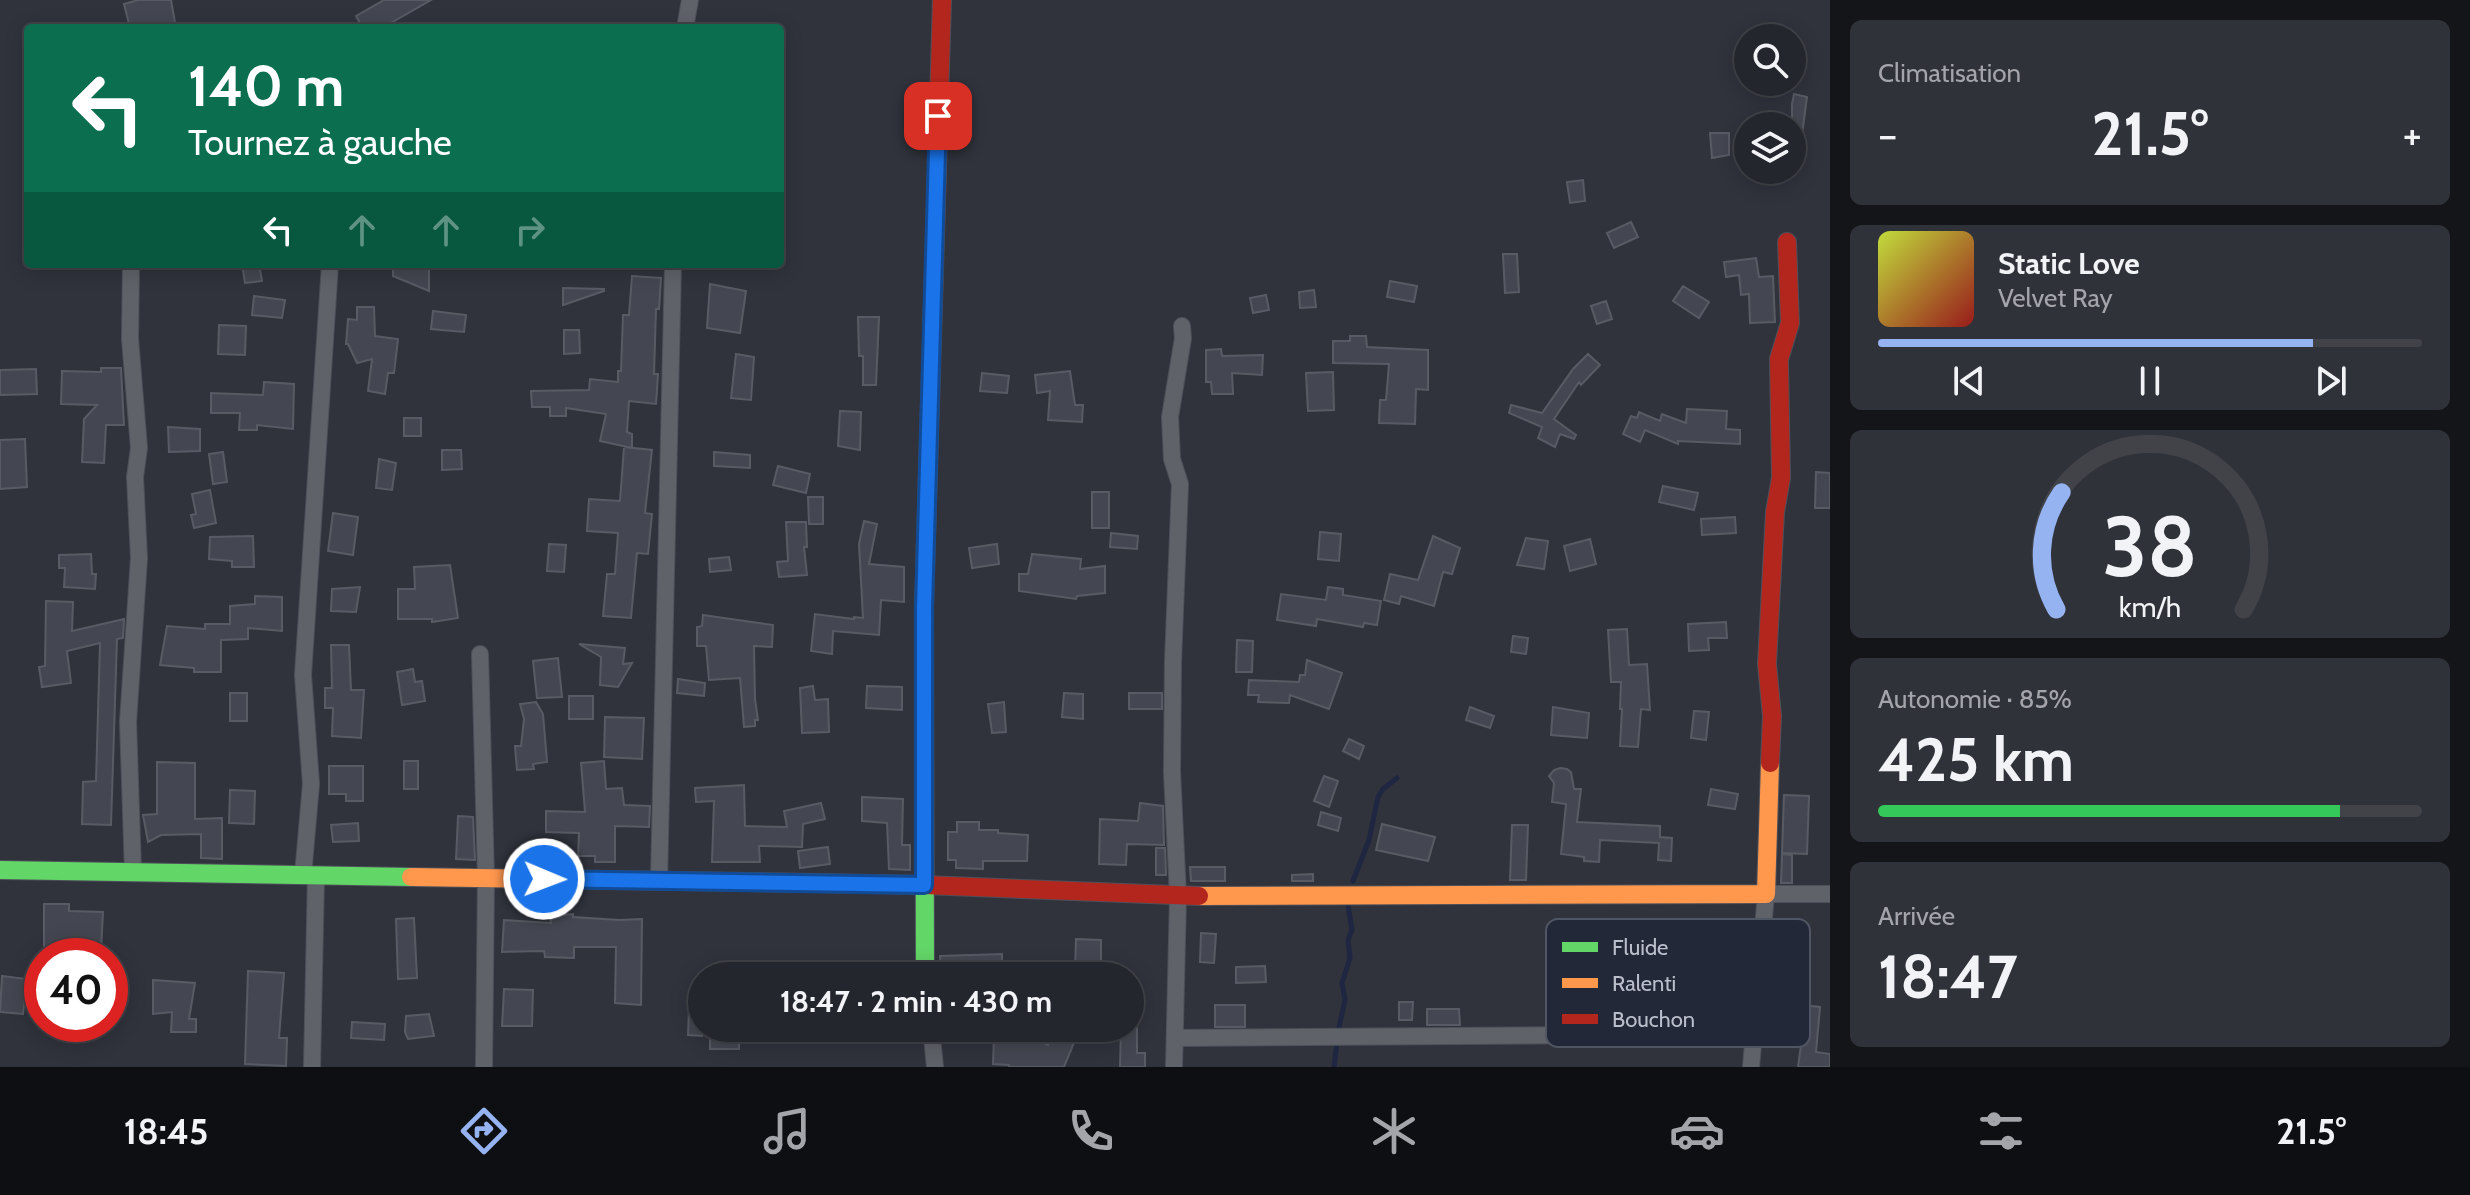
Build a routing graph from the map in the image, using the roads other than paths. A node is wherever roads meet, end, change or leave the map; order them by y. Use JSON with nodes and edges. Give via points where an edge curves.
{"nodes":[{"id":1,"x":690,"y":0,"type":"edge"},
{"id":2,"x":942,"y":0,"type":"edge"},
{"id":3,"x":686,"y":24,"type":"edge"},
{"id":4,"x":1787,"y":242,"type":"dead end"},
{"id":5,"x":131,"y":268,"type":"edge"},
{"id":6,"x":330,"y":268,"type":"edge"},
{"id":7,"x":673,"y":268,"type":"edge"},
{"id":8,"x":1182,"y":326,"type":"dead end"},
{"id":9,"x":480,"y":654,"type":"dead end"},
{"id":10,"x":0,"y":870,"type":"edge"},
{"id":11,"x":133,"y":872,"type":"junction"},
{"id":12,"x":310,"y":875,"type":"junction"},
{"id":13,"x":486,"y":878,"type":"junction"},
{"id":14,"x":659,"y":881,"type":"junction"},
{"id":15,"x":924,"y":885,"type":"junction"},
{"id":16,"x":1766,"y":894,"type":"junction"},
{"id":17,"x":1830,"y":894,"type":"edge"},
{"id":18,"x":1178,"y":896,"type":"junction"},
{"id":19,"x":1764,"y":919,"type":"edge"},
{"id":20,"x":925,"y":962,"type":"edge"},
{"id":21,"x":1546,"y":1035,"type":"edge"},
{"id":22,"x":1175,"y":1038,"type":"junction"},
{"id":23,"x":932,"y":1042,"type":"edge"},
{"id":24,"x":1753,"y":1047,"type":"edge"},
{"id":25,"x":312,"y":1067,"type":"edge"},
{"id":26,"x":484,"y":1067,"type":"edge"},
{"id":27,"x":935,"y":1067,"type":"edge"},
{"id":28,"x":1174,"y":1067,"type":"edge"},
{"id":29,"x":1751,"y":1067,"type":"edge"}],
"edges":[{"from":1,"to":3,"type":"street"},
{"from":2,"to":15,"type":"street","via":[[924,608]]},
{"from":4,"to":16,"type":"street","via":[[1790,323],[1779,359],[1781,478],[1767,664],[1772,716]]},
{"from":5,"to":11,"type":"street","via":[[130,339],[139,448],[139,558],[128,722]]},
{"from":6,"to":12,"type":"street","via":[[303,675],[311,784]]},
{"from":7,"to":14,"type":"street"},
{"from":8,"to":18,"type":"street","via":[[1170,417],[1172,459],[1180,484],[1172,764]]},
{"from":9,"to":13,"type":"street"},
{"from":10,"to":11,"type":"street"},
{"from":11,"to":12,"type":"street"},
{"from":12,"to":13,"type":"street"},
{"from":12,"to":25,"type":"street"},
{"from":13,"to":14,"type":"street"},
{"from":13,"to":26,"type":"street"},
{"from":14,"to":15,"type":"street"},
{"from":15,"to":18,"type":"street"},
{"from":15,"to":20,"type":"street"},
{"from":16,"to":17,"type":"street"},
{"from":16,"to":18,"type":"street"},
{"from":16,"to":19,"type":"street"},
{"from":18,"to":22,"type":"street"},
{"from":21,"to":22,"type":"street"},
{"from":22,"to":28,"type":"street"},
{"from":23,"to":27,"type":"street"},
{"from":24,"to":29,"type":"street"}]}
